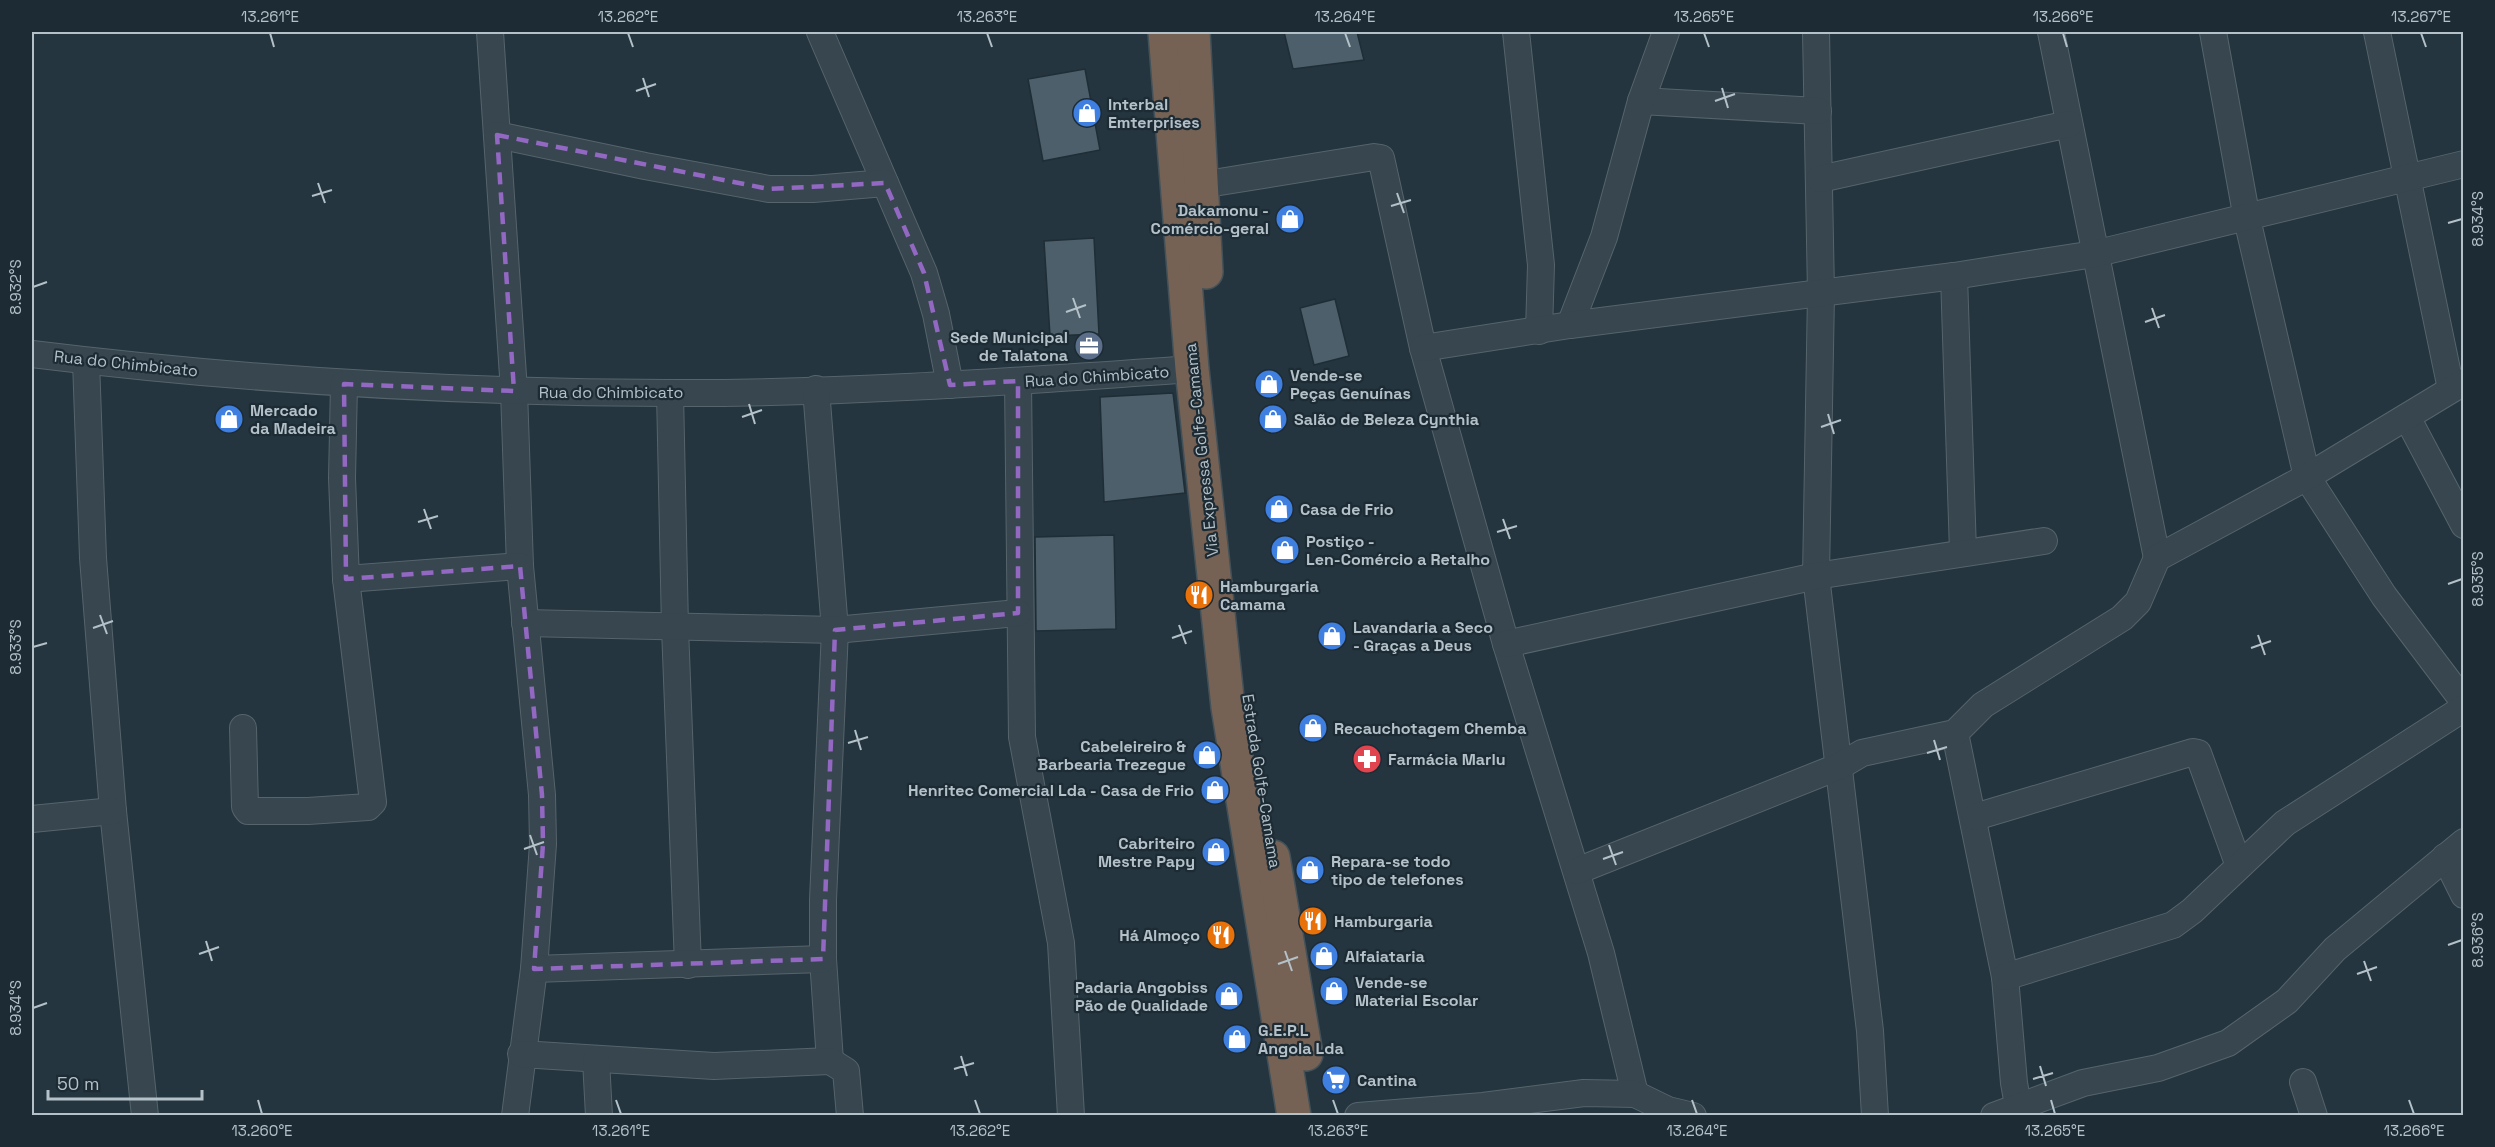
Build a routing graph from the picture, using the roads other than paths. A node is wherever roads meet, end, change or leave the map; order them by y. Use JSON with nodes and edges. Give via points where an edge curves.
{"nodes":[{"id":1,"x":490,"y":32,"type":"edge"},
{"id":2,"x":820,"y":32,"type":"edge"},
{"id":3,"x":1165,"y":32,"type":"edge"},
{"id":4,"x":1193,"y":32,"type":"edge"},
{"id":5,"x":1516,"y":32,"type":"edge"},
{"id":6,"x":1666,"y":32,"type":"edge"},
{"id":7,"x":1816,"y":32,"type":"edge"},
{"id":8,"x":2051,"y":32,"type":"edge"},
{"id":9,"x":2213,"y":32,"type":"edge"},
{"id":10,"x":2377,"y":32,"type":"edge"},
{"id":11,"x":1641,"y":101,"type":"junction"},
{"id":12,"x":1818,"y":111,"type":"junction"},
{"id":13,"x":2069,"y":124,"type":"junction"},
{"id":14,"x":497,"y":135,"type":"junction"},
{"id":15,"x":2463,"y":164,"type":"edge"},
{"id":16,"x":2406,"y":178,"type":"junction"},
{"id":17,"x":1820,"y":179,"type":"junction"},
{"id":18,"x":885,"y":183,"type":"junction"},
{"id":19,"x":1201,"y":185,"type":"junction"},
{"id":20,"x":2247,"y":219,"type":"junction"},
{"id":21,"x":2094,"y":254,"type":"junction"},
{"id":22,"x":1954,"y":276,"type":"junction"},
{"id":23,"x":1821,"y":293,"type":"junction"},
{"id":24,"x":1570,"y":325,"type":"junction"},
{"id":25,"x":1539,"y":331,"type":"junction"},
{"id":26,"x":1424,"y":348,"type":"junction"},
{"id":27,"x":32,"y":354,"type":"edge"},
{"id":28,"x":86,"y":361,"type":"junction"},
{"id":29,"x":1192,"y":369,"type":"junction"},
{"id":30,"x":1018,"y":381,"type":"junction"},
{"id":31,"x":344,"y":384,"type":"junction"},
{"id":32,"x":950,"y":385,"type":"junction"},
{"id":33,"x":2457,"y":385,"type":"edge"},
{"id":34,"x":816,"y":389,"type":"junction"},
{"id":35,"x":514,"y":391,"type":"junction"},
{"id":36,"x":670,"y":393,"type":"junction"},
{"id":37,"x":2407,"y":417,"type":"junction"},
{"id":38,"x":1220,"y":445,"type":"joint"},
{"id":39,"x":2307,"y":477,"type":"junction"},
{"id":40,"x":2463,"y":525,"type":"edge"},
{"id":41,"x":2044,"y":541,"type":"dead end"},
{"id":42,"x":1963,"y":552,"type":"junction"},
{"id":43,"x":2157,"y":558,"type":"junction"},
{"id":44,"x":520,"y":566,"type":"junction"},
{"id":45,"x":1816,"y":576,"type":"junction"},
{"id":46,"x":346,"y":579,"type":"junction"},
{"id":47,"x":1018,"y":614,"type":"junction"},
{"id":48,"x":525,"y":623,"type":"junction"},
{"id":49,"x":675,"y":628,"type":"junction"},
{"id":50,"x":835,"y":630,"type":"junction"},
{"id":51,"x":1506,"y":644,"type":"junction"},
{"id":52,"x":2463,"y":702,"type":"edge"},
{"id":53,"x":2463,"y":708,"type":"edge"},
{"id":54,"x":243,"y":728,"type":"dead end"},
{"id":55,"x":1956,"y":733,"type":"junction"},
{"id":56,"x":1840,"y":765,"type":"junction"},
{"id":57,"x":112,"y":811,"type":"junction"},
{"id":58,"x":1974,"y":817,"type":"junction"},
{"id":59,"x":32,"y":819,"type":"edge"},
{"id":60,"x":2454,"y":850,"type":"edge"},
{"id":61,"x":2239,"y":866,"type":"junction"},
{"id":62,"x":1577,"y":871,"type":"junction"},
{"id":63,"x":2463,"y":895,"type":"edge"},
{"id":64,"x":823,"y":958,"type":"junction"},
{"id":65,"x":688,"y":965,"type":"junction"},
{"id":66,"x":534,"y":969,"type":"junction"},
{"id":67,"x":2005,"y":977,"type":"junction"},
{"id":68,"x":521,"y":1053,"type":"junction"},
{"id":69,"x":596,"y":1060,"type":"junction"},
{"id":70,"x":830,"y":1061,"type":"junction"},
{"id":71,"x":2303,"y":1082,"type":"dead end"},
{"id":72,"x":1635,"y":1094,"type":"junction"},
{"id":73,"x":2019,"y":1111,"type":"edge"},
{"id":74,"x":1668,"y":1113,"type":"edge"},
{"id":75,"x":145,"y":1116,"type":"edge"},
{"id":76,"x":515,"y":1116,"type":"edge"},
{"id":77,"x":599,"y":1116,"type":"edge"},
{"id":78,"x":850,"y":1116,"type":"edge"},
{"id":79,"x":1071,"y":1116,"type":"edge"},
{"id":80,"x":1294,"y":1116,"type":"edge"},
{"id":81,"x":1314,"y":1116,"type":"edge"},
{"id":82,"x":1358,"y":1116,"type":"edge"},
{"id":83,"x":1693,"y":1116,"type":"edge"},
{"id":84,"x":1875,"y":1116,"type":"edge"},
{"id":85,"x":1994,"y":1116,"type":"edge"},
{"id":86,"x":2314,"y":1116,"type":"edge"}],
"edges":[{"from":1,"to":14,"type":"street"},
{"from":2,"to":18,"type":"street"},
{"from":3,"to":29,"type":"highway","name":"Via Expressa Golfe-Camama"},
{"from":4,"to":19,"type":"highway","name":"Via Expressa Golfe-Camama"},
{"from":5,"to":25,"type":"street","via":[[1541,266]]},
{"from":6,"to":11,"type":"street"},
{"from":7,"to":12,"type":"street"},
{"from":8,"to":13,"type":"street"},
{"from":9,"to":20,"type":"street"},
{"from":10,"to":16,"type":"street"},
{"from":11,"to":12,"type":"street"},
{"from":11,"to":24,"type":"street","via":[[1604,237]]},
{"from":12,"to":17,"type":"street"},
{"from":13,"to":17,"type":"street"},
{"from":13,"to":21,"type":"street"},
{"from":14,"to":18,"type":"street","via":[[769,189]]},
{"from":14,"to":35,"type":"street"},
{"from":15,"to":16,"type":"street"},
{"from":16,"to":20,"type":"street"},
{"from":16,"to":33,"type":"street"},
{"from":17,"to":23,"type":"street"},
{"from":18,"to":32,"type":"street","via":[[924,273]]},
{"from":19,"to":26,"type":"street","via":[[1381,158]]},
{"from":19,"to":38,"type":"highway","name":"Via Expressa Golfe-Camama"},
{"from":20,"to":21,"type":"street"},
{"from":20,"to":39,"type":"street"},
{"from":21,"to":22,"type":"street"},
{"from":21,"to":43,"type":"street"},
{"from":22,"to":23,"type":"street"},
{"from":22,"to":42,"type":"street"},
{"from":23,"to":24,"type":"street"},
{"from":23,"to":45,"type":"street"},
{"from":24,"to":25,"type":"street"},
{"from":25,"to":26,"type":"street"},
{"from":26,"to":51,"type":"street"},
{"from":27,"to":28,"type":"street","name":"Rua do Chimbicato"},
{"from":28,"to":31,"type":"street","name":"Rua do Chimbicato"},
{"from":28,"to":57,"type":"street","via":[[93,558]]},
{"from":29,"to":30,"type":"street","name":"Rua do Chimbicato"},
{"from":29,"to":80,"type":"highway","name":"Via Expressa Golfe-Camama","via":[[1228,707]]},
{"from":30,"to":32,"type":"street","name":"Rua do Chimbicato"},
{"from":30,"to":47,"type":"street"},
{"from":31,"to":35,"type":"street","name":"Rua do Chimbicato"},
{"from":31,"to":46,"type":"street"},
{"from":32,"to":34,"type":"street","name":"Rua do Chimbicato"},
{"from":33,"to":37,"type":"street"},
{"from":34,"to":36,"type":"street","name":"Rua do Chimbicato"},
{"from":34,"to":50,"type":"street"},
{"from":35,"to":36,"type":"street","name":"Rua do Chimbicato"},
{"from":35,"to":44,"type":"street"},
{"from":36,"to":49,"type":"street"},
{"from":37,"to":39,"type":"street"},
{"from":37,"to":40,"type":"street"},
{"from":38,"to":81,"type":"highway","name":"Estrada Golfe-Camama","via":[[1244,661]]},
{"from":39,"to":43,"type":"street"},
{"from":39,"to":52,"type":"street","via":[[2384,596]]},
{"from":41,"to":42,"type":"street"},
{"from":42,"to":45,"type":"street"},
{"from":43,"to":55,"type":"street","via":[[2138,602],[2122,618],[1983,705]]},
{"from":44,"to":46,"type":"street"},
{"from":44,"to":48,"type":"street"},
{"from":45,"to":51,"type":"street"},
{"from":45,"to":56,"type":"street"},
{"from":46,"to":54,"type":"street","via":[[371,805],[248,811]]},
{"from":47,"to":50,"type":"street"},
{"from":47,"to":79,"type":"street","via":[[1022,737],[1061,943]]},
{"from":48,"to":49,"type":"street"},
{"from":48,"to":66,"type":"street","via":[[543,844]]},
{"from":49,"to":50,"type":"street"},
{"from":49,"to":65,"type":"street"},
{"from":50,"to":64,"type":"street"},
{"from":51,"to":62,"type":"street"},
{"from":53,"to":61,"type":"street","via":[[2307,807]]},
{"from":55,"to":56,"type":"street","via":[[1862,753]]},
{"from":55,"to":58,"type":"street"},
{"from":56,"to":62,"type":"street"},
{"from":56,"to":84,"type":"street","via":[[1870,1031]]},
{"from":57,"to":59,"type":"street"},
{"from":57,"to":75,"type":"street"},
{"from":58,"to":61,"type":"street","via":[[2199,753]]},
{"from":58,"to":67,"type":"street"},
{"from":60,"to":63,"type":"street"},
{"from":60,"to":73,"type":"street","via":[[2335,949],[2287,1001],[2228,1043],[2158,1068],[2083,1083]]},
{"from":61,"to":67,"type":"street","via":[[2173,925]]},
{"from":62,"to":72,"type":"street"},
{"from":64,"to":65,"type":"street"},
{"from":64,"to":70,"type":"street"},
{"from":65,"to":66,"type":"street"},
{"from":66,"to":68,"type":"street"},
{"from":67,"to":73,"type":"street"},
{"from":68,"to":69,"type":"street"},
{"from":68,"to":76,"type":"street"},
{"from":69,"to":70,"type":"street","via":[[714,1065]]},
{"from":69,"to":77,"type":"street"},
{"from":70,"to":78,"type":"street","via":[[846,1071]]},
{"from":71,"to":86,"type":"street"},
{"from":72,"to":74,"type":"street"},
{"from":72,"to":82,"type":"street","via":[[1584,1093]]},
{"from":73,"to":85,"type":"street"},
{"from":74,"to":83,"type":"street"}]}
